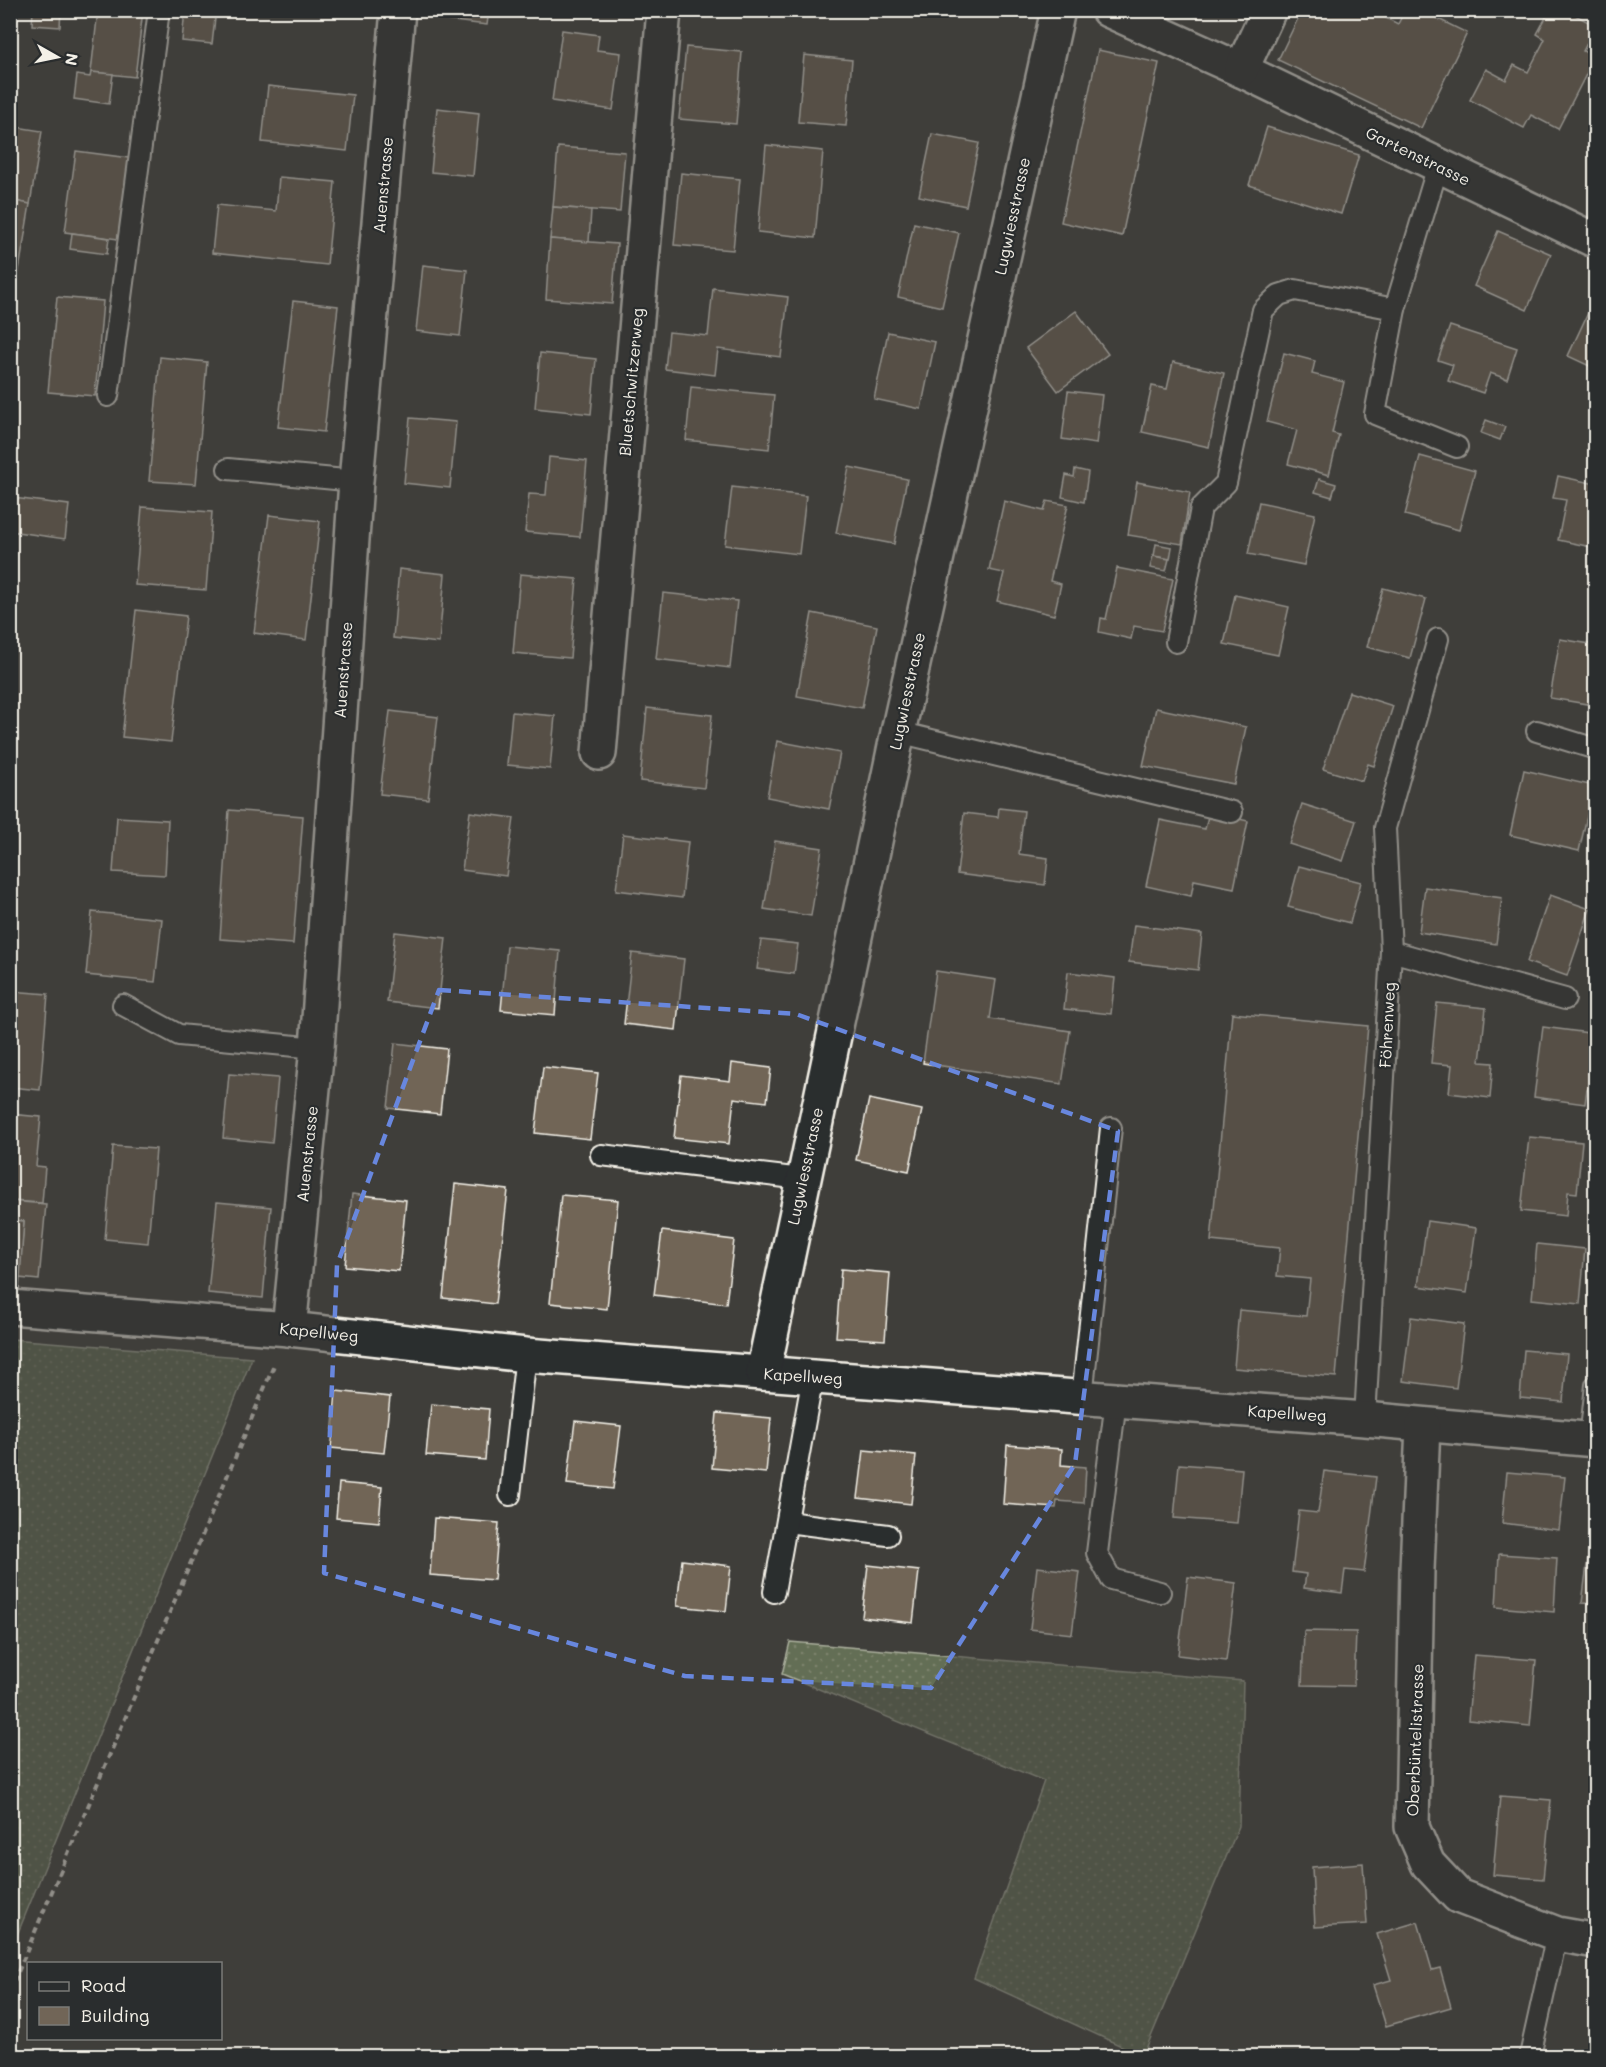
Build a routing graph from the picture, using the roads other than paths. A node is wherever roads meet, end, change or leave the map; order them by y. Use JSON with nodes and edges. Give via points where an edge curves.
{"nodes":[{"id":1,"x":159,"y":10,"type":"edge"},
{"id":2,"x":399,"y":10,"type":"edge"},
{"id":3,"x":664,"y":10,"type":"edge"},
{"id":4,"x":1058,"y":10,"type":"edge"},
{"id":5,"x":1108,"y":10,"type":"edge"},
{"id":6,"x":1269,"y":10,"type":"edge"},
{"id":7,"x":1241,"y":70,"type":"junction"},
{"id":8,"x":1438,"y":166,"type":"junction"},
{"id":9,"x":1596,"y":241,"type":"edge"},
{"id":10,"x":1395,"y":309,"type":"junction"},
{"id":11,"x":108,"y":396,"type":"dead end"},
{"id":12,"x":1457,"y":447,"type":"dead end"},
{"id":13,"x":228,"y":469,"type":"dead end"},
{"id":14,"x":356,"y":481,"type":"junction"},
{"id":15,"x":1438,"y":639,"type":"dead end"},
{"id":16,"x":1176,"y":642,"type":"dead end"},
{"id":17,"x":1537,"y":731,"type":"dead end"},
{"id":18,"x":898,"y":732,"type":"junction"},
{"id":19,"x":1596,"y":749,"type":"edge"},
{"id":20,"x":599,"y":753,"type":"dead end"},
{"id":21,"x":1232,"y":812,"type":"dead end"},
{"id":22,"x":1391,"y":951,"type":"junction"},
{"id":23,"x":1565,"y":999,"type":"dead end"},
{"id":24,"x":123,"y":1005,"type":"dead end"},
{"id":25,"x":317,"y":1048,"type":"junction"},
{"id":26,"x":1111,"y":1128,"type":"dead end"},
{"id":27,"x":601,"y":1155,"type":"dead end"},
{"id":28,"x":802,"y":1179,"type":"junction"},
{"id":29,"x":10,"y":1307,"type":"edge"},
{"id":30,"x":289,"y":1329,"type":"junction"},
{"id":31,"x":526,"y":1355,"type":"junction"},
{"id":32,"x":763,"y":1372,"type":"junction"},
{"id":33,"x":813,"y":1376,"type":"junction"},
{"id":34,"x":1596,"y":1386,"type":"edge"},
{"id":35,"x":1082,"y":1397,"type":"junction"},
{"id":36,"x":1116,"y":1400,"type":"junction"},
{"id":37,"x":1365,"y":1419,"type":"junction"},
{"id":38,"x":1423,"y":1425,"type":"junction"},
{"id":39,"x":1593,"y":1440,"type":"edge"},
{"id":40,"x":510,"y":1495,"type":"dead end"},
{"id":41,"x":787,"y":1522,"type":"junction"},
{"id":42,"x":888,"y":1535,"type":"dead end"},
{"id":43,"x":774,"y":1592,"type":"dead end"},
{"id":44,"x":1160,"y":1592,"type":"dead end"},
{"id":45,"x":1557,"y":1934,"type":"junction"},
{"id":46,"x":1596,"y":1941,"type":"edge"},
{"id":47,"x":1530,"y":2056,"type":"edge"}],
"edges":[{"from":1,"to":11,"type":"lane"},
{"from":2,"to":14,"type":"street","name":"Auenstrasse"},
{"from":3,"to":20,"type":"street","name":"Bluetschwitzerweg"},
{"from":4,"to":18,"type":"street","name":"Lugwiesstrasse"},
{"from":5,"to":7,"type":"street","name":"Gartenstrasse"},
{"from":6,"to":7,"type":"street"},
{"from":7,"to":8,"type":"street","name":"Gartenstrasse"},
{"from":8,"to":9,"type":"street","name":"Gartenstrasse"},
{"from":8,"to":10,"type":"lane"},
{"from":10,"to":12,"type":"lane","via":[[1375,414]]},
{"from":10,"to":16,"type":"lane","via":[[1295,290],[1279,295],[1263,310],[1226,483],[1201,508]]},
{"from":13,"to":14,"type":"lane"},
{"from":14,"to":25,"type":"street","name":"Auenstrasse"},
{"from":15,"to":22,"type":"lane","name":"Föhrenweg","via":[[1385,828]]},
{"from":17,"to":19,"type":"lane"},
{"from":18,"to":21,"type":"lane"},
{"from":18,"to":28,"type":"street","name":"Lugwiesstrasse"},
{"from":22,"to":23,"type":"lane"},
{"from":22,"to":37,"type":"lane","name":"Föhrenweg"},
{"from":24,"to":25,"type":"lane","via":[[179,1035]]},
{"from":25,"to":30,"type":"street","name":"Auenstrasse"},
{"from":26,"to":35,"type":"lane"},
{"from":27,"to":28,"type":"lane"},
{"from":28,"to":32,"type":"street","name":"Lugwiesstrasse"},
{"from":29,"to":30,"type":"street","name":"Kapellweg"},
{"from":30,"to":31,"type":"street","name":"Kapellweg"},
{"from":31,"to":32,"type":"street","name":"Kapellweg"},
{"from":31,"to":40,"type":"lane"},
{"from":32,"to":33,"type":"street","name":"Kapellweg"},
{"from":33,"to":35,"type":"street","name":"Kapellweg"},
{"from":33,"to":41,"type":"lane"},
{"from":34,"to":39,"type":"lane"},
{"from":35,"to":36,"type":"street","name":"Kapellweg"},
{"from":36,"to":37,"type":"street","name":"Kapellweg"},
{"from":36,"to":44,"type":"lane","via":[[1097,1552],[1111,1579]]},
{"from":37,"to":38,"type":"street","name":"Kapellweg"},
{"from":38,"to":39,"type":"street","name":"Kapellweg"},
{"from":38,"to":45,"type":"street","name":"Oberbüntelistrasse","via":[[1413,1827],[1428,1864],[1458,1896]]},
{"from":41,"to":42,"type":"lane"},
{"from":41,"to":43,"type":"lane"},
{"from":45,"to":46,"type":"street","name":"Oberbüntelistrasse"},
{"from":45,"to":47,"type":"lane"}]}
